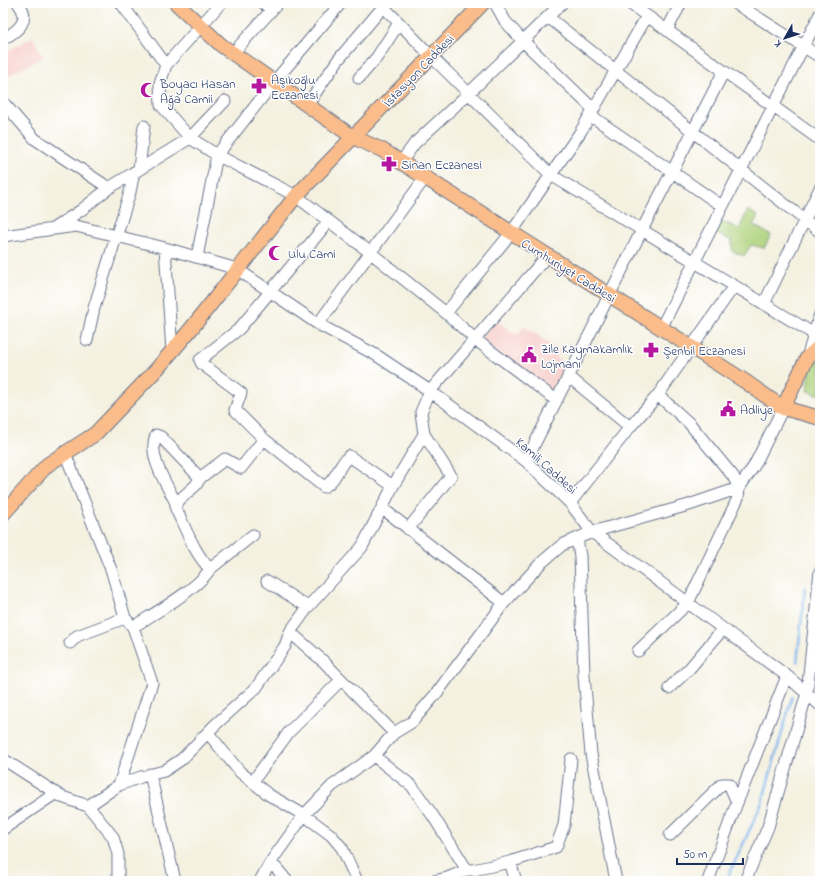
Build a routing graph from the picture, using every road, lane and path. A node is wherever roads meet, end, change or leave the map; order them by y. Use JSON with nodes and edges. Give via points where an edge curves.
{"nodes":[{"id":1,"x":18,"y":3,"type":"edge"},
{"id":2,"x":122,"y":3,"type":"edge"},
{"id":3,"x":176,"y":3,"type":"edge"},
{"id":4,"x":221,"y":3,"type":"edge"},
{"id":5,"x":341,"y":3,"type":"edge"},
{"id":6,"x":483,"y":3,"type":"edge"},
{"id":7,"x":495,"y":3,"type":"edge"},
{"id":8,"x":562,"y":3,"type":"edge"},
{"id":9,"x":629,"y":3,"type":"edge"},
{"id":10,"x":681,"y":3,"type":"edge"},
{"id":11,"x":735,"y":3,"type":"edge"},
{"id":12,"x":271,"y":5,"type":"edge"},
{"id":13,"x":381,"y":5,"type":"edge"},
{"id":14,"x":820,"y":14,"type":"edge"},
{"id":15,"x":647,"y":16,"type":"junction"},
{"id":16,"x":548,"y":17,"type":"junction"},
{"id":17,"x":399,"y":23,"type":"junction"},
{"id":18,"x":200,"y":26,"type":"junction"},
{"id":19,"x":667,"y":30,"type":"junction"},
{"id":20,"x":3,"y":39,"type":"edge"},
{"id":21,"x":523,"y":41,"type":"junction"},
{"id":22,"x":803,"y":46,"type":"junction"},
{"id":23,"x":233,"y":54,"type":"junction"},
{"id":24,"x":431,"y":56,"type":"junction"},
{"id":25,"x":820,"y":57,"type":"edge"},
{"id":26,"x":166,"y":65,"type":"junction"},
{"id":27,"x":615,"y":71,"type":"junction"},
{"id":28,"x":724,"y":71,"type":"junction"},
{"id":29,"x":359,"y":78,"type":"dead end"},
{"id":30,"x":274,"y":82,"type":"junction"},
{"id":31,"x":469,"y":93,"type":"junction"},
{"id":32,"x":225,"y":101,"type":"dead end"},
{"id":33,"x":3,"y":102,"type":"edge"},
{"id":34,"x":307,"y":105,"type":"junction"},
{"id":35,"x":774,"y":106,"type":"junction"},
{"id":36,"x":592,"y":112,"type":"junction"},
{"id":37,"x":144,"y":126,"type":"dead end"},
{"id":38,"x":692,"y":132,"type":"junction"},
{"id":39,"x":353,"y":137,"type":"junction"},
{"id":40,"x":190,"y":138,"type":"junction"},
{"id":41,"x":820,"y":140,"type":"edge"},
{"id":42,"x":218,"y":156,"type":"junction"},
{"id":43,"x":401,"y":162,"type":"junction"},
{"id":44,"x":741,"y":169,"type":"junction"},
{"id":45,"x":136,"y":170,"type":"junction"},
{"id":46,"x":672,"y":171,"type":"junction"},
{"id":47,"x":551,"y":175,"type":"junction"},
{"id":48,"x":425,"y":178,"type":"junction"},
{"id":49,"x":109,"y":188,"type":"junction"},
{"id":50,"x":820,"y":188,"type":"edge"},
{"id":51,"x":296,"y":196,"type":"junction"},
{"id":52,"x":724,"y":205,"type":"junction"},
{"id":53,"x":805,"y":220,"type":"junction"},
{"id":54,"x":329,"y":221,"type":"junction"},
{"id":55,"x":50,"y":230,"type":"junction"},
{"id":56,"x":642,"y":230,"type":"junction"},
{"id":57,"x":820,"y":232,"type":"edge"},
{"id":58,"x":511,"y":233,"type":"junction"},
{"id":59,"x":3,"y":236,"type":"edge"},
{"id":60,"x":117,"y":237,"type":"junction"},
{"id":61,"x":165,"y":248,"type":"junction"},
{"id":62,"x":371,"y":253,"type":"junction"},
{"id":63,"x":547,"y":256,"type":"junction"},
{"id":64,"x":197,"y":257,"type":"junction"},
{"id":65,"x":695,"y":262,"type":"junction"},
{"id":66,"x":237,"y":269,"type":"junction"},
{"id":67,"x":734,"y":286,"type":"junction"},
{"id":68,"x":270,"y":292,"type":"junction"},
{"id":69,"x":609,"y":295,"type":"junction"},
{"id":70,"x":764,"y":304,"type":"junction"},
{"id":71,"x":446,"y":313,"type":"junction"},
{"id":72,"x":820,"y":314,"type":"edge"},
{"id":73,"x":318,"y":324,"type":"junction"},
{"id":74,"x":661,"y":328,"type":"junction"},
{"id":75,"x":87,"y":340,"type":"dead end"},
{"id":76,"x":476,"y":340,"type":"junction"},
{"id":77,"x":817,"y":340,"type":"edge"},
{"id":78,"x":691,"y":347,"type":"junction"},
{"id":79,"x":172,"y":351,"type":"junction"},
{"id":80,"x":568,"y":376,"type":"junction"},
{"id":81,"x":430,"y":391,"type":"junction"},
{"id":82,"x":658,"y":395,"type":"junction"},
{"id":83,"x":556,"y":400,"type":"junction"},
{"id":84,"x":783,"y":408,"type":"junction"},
{"id":85,"x":820,"y":418,"type":"edge"},
{"id":86,"x":630,"y":427,"type":"junction"},
{"id":87,"x":424,"y":434,"type":"junction"},
{"id":88,"x":264,"y":439,"type":"junction"},
{"id":89,"x":65,"y":454,"type":"junction"},
{"id":90,"x":526,"y":461,"type":"junction"},
{"id":91,"x":200,"y":478,"type":"junction"},
{"id":92,"x":393,"y":486,"type":"junction"},
{"id":93,"x":739,"y":488,"type":"junction"},
{"id":94,"x":570,"y":503,"type":"junction"},
{"id":95,"x":176,"y":504,"type":"junction"},
{"id":96,"x":382,"y":508,"type":"junction"},
{"id":97,"x":3,"y":514,"type":"edge"},
{"id":98,"x":408,"y":530,"type":"junction"},
{"id":99,"x":592,"y":532,"type":"junction"},
{"id":100,"x":253,"y":535,"type":"dead end"},
{"id":101,"x":577,"y":539,"type":"junction"},
{"id":102,"x":210,"y":569,"type":"junction"},
{"id":103,"x":820,"y":571,"type":"edge"},
{"id":104,"x":267,"y":581,"type":"dead end"},
{"id":105,"x":504,"y":603,"type":"junction"},
{"id":106,"x":688,"y":603,"type":"junction"},
{"id":107,"x":308,"y":607,"type":"junction"},
{"id":108,"x":125,"y":618,"type":"junction"},
{"id":109,"x":133,"y":627,"type":"junction"},
{"id":110,"x":723,"y":629,"type":"junction"},
{"id":111,"x":290,"y":632,"type":"junction"},
{"id":112,"x":70,"y":643,"type":"dead end"},
{"id":113,"x":638,"y":651,"type":"dead end"},
{"id":114,"x":788,"y":676,"type":"junction"},
{"id":115,"x":341,"y":680,"type":"junction"},
{"id":116,"x":669,"y":688,"type":"dead end"},
{"id":117,"x":807,"y":693,"type":"junction"},
{"id":118,"x":820,"y":705,"type":"edge"},
{"id":119,"x":208,"y":732,"type":"junction"},
{"id":120,"x":394,"y":733,"type":"junction"},
{"id":121,"x":374,"y":756,"type":"junction"},
{"id":122,"x":3,"y":759,"type":"edge"},
{"id":123,"x":571,"y":759,"type":"dead end"},
{"id":124,"x":150,"y":774,"type":"junction"},
{"id":125,"x":253,"y":782,"type":"junction"},
{"id":126,"x":119,"y":785,"type":"junction"},
{"id":127,"x":56,"y":793,"type":"junction"},
{"id":128,"x":737,"y":802,"type":"junction"},
{"id":129,"x":88,"y":806,"type":"junction"},
{"id":130,"x":304,"y":815,"type":"junction"},
{"id":131,"x":3,"y":829,"type":"edge"},
{"id":132,"x":670,"y":835,"type":"dead end"},
{"id":133,"x":510,"y":862,"type":"junction"},
{"id":134,"x":270,"y":863,"type":"junction"},
{"id":135,"x":467,"y":870,"type":"junction"},
{"id":136,"x":447,"y":880,"type":"edge"},
{"id":137,"x":118,"y":881,"type":"edge"},
{"id":138,"x":175,"y":881,"type":"edge"},
{"id":139,"x":260,"y":881,"type":"edge"},
{"id":140,"x":287,"y":881,"type":"edge"},
{"id":141,"x":357,"y":881,"type":"edge"},
{"id":142,"x":434,"y":881,"type":"edge"},
{"id":143,"x":516,"y":881,"type":"edge"},
{"id":144,"x":616,"y":881,"type":"edge"},
{"id":145,"x":708,"y":881,"type":"edge"},
{"id":146,"x":745,"y":881,"type":"edge"}],
"edges":[{"from":1,"to":20,"type":"street","via":[[24,18],[22,24]]},
{"from":2,"to":26,"type":"street"},
{"from":3,"to":18,"type":"main road","name":"Cumhuriyet Caddesi"},
{"from":4,"to":18,"type":"street"},
{"from":5,"to":30,"type":"street"},
{"from":6,"to":24,"type":"main road","name":"İstasyon Caddesi"},
{"from":7,"to":21,"type":"street","via":[[505,21]]},
{"from":8,"to":16,"type":"street"},
{"from":9,"to":15,"type":"street"},
{"from":10,"to":19,"type":"street"},
{"from":11,"to":22,"type":"street"},
{"from":12,"to":23,"type":"street"},
{"from":13,"to":17,"type":"street"},
{"from":13,"to":34,"type":"street"},
{"from":14,"to":22,"type":"street"},
{"from":15,"to":19,"type":"street"},
{"from":15,"to":27,"type":"street"},
{"from":16,"to":21,"type":"street"},
{"from":16,"to":27,"type":"street"},
{"from":17,"to":24,"type":"street"},
{"from":17,"to":29,"type":"street","via":[[377,57]]},
{"from":18,"to":23,"type":"main road","name":"Cumhuriyet Caddesi"},
{"from":18,"to":26,"type":"street"},
{"from":19,"to":28,"type":"street"},
{"from":21,"to":31,"type":"street"},
{"from":21,"to":36,"type":"street"},
{"from":22,"to":25,"type":"street"},
{"from":22,"to":35,"type":"street"},
{"from":23,"to":30,"type":"main road","name":"Cumhuriyet Caddesi"},
{"from":24,"to":31,"type":"street"},
{"from":24,"to":39,"type":"main road","name":"İstasyon Caddesi"},
{"from":26,"to":40,"type":"street","via":[[160,83],[162,105]]},
{"from":27,"to":36,"type":"street"},
{"from":27,"to":38,"type":"street"},
{"from":28,"to":35,"type":"street"},
{"from":28,"to":38,"type":"street"},
{"from":30,"to":34,"type":"main road","name":"Cumhuriyet Caddesi"},
{"from":30,"to":42,"type":"street"},
{"from":31,"to":43,"type":"street","via":[[415,143]]},
{"from":31,"to":47,"type":"street"},
{"from":32,"to":40,"type":"street"},
{"from":33,"to":49,"type":"street","via":[[35,139]]},
{"from":34,"to":39,"type":"main road","name":"Cumhuriyet Caddesi"},
{"from":35,"to":41,"type":"street"},
{"from":35,"to":44,"type":"street"},
{"from":36,"to":46,"type":"street"},
{"from":36,"to":47,"type":"street"},
{"from":37,"to":45,"type":"street"},
{"from":38,"to":44,"type":"street"},
{"from":38,"to":46,"type":"street"},
{"from":39,"to":43,"type":"main road","name":"Cumhuriyet Caddesi"},
{"from":39,"to":51,"type":"main road","name":"İstasyon Caddesi"},
{"from":40,"to":42,"type":"street"},
{"from":40,"to":45,"type":"street"},
{"from":42,"to":51,"type":"street"},
{"from":42,"to":64,"type":"street"},
{"from":43,"to":48,"type":"main road","name":"Cumhuriyet Caddesi"},
{"from":44,"to":52,"type":"street"},
{"from":44,"to":53,"type":"street"},
{"from":45,"to":49,"type":"street"},
{"from":45,"to":60,"type":"street"},
{"from":46,"to":52,"type":"street"},
{"from":46,"to":56,"type":"street"},
{"from":47,"to":56,"type":"street"},
{"from":47,"to":58,"type":"street"},
{"from":48,"to":58,"type":"main road","name":"Cumhuriyet Caddesi"},
{"from":48,"to":62,"type":"street"},
{"from":49,"to":55,"type":"street"},
{"from":50,"to":53,"type":"street"},
{"from":51,"to":54,"type":"street"},
{"from":51,"to":66,"type":"main road","name":"İstasyon Caddesi"},
{"from":52,"to":65,"type":"street"},
{"from":53,"to":57,"type":"street"},
{"from":53,"to":70,"type":"street"},
{"from":54,"to":62,"type":"street"},
{"from":54,"to":68,"type":"street"},
{"from":55,"to":59,"type":"street","name":"Kamili Caddesi"},
{"from":55,"to":60,"type":"street","name":"Kamili Caddesi","via":[[76,226]]},
{"from":56,"to":65,"type":"street"},
{"from":56,"to":69,"type":"street"},
{"from":58,"to":63,"type":"main road","name":"Cumhuriyet Caddesi"},
{"from":58,"to":71,"type":"street"},
{"from":60,"to":61,"type":"street","name":"Kamili Caddesi"},
{"from":60,"to":75,"type":"street","via":[[94,308]]},
{"from":61,"to":64,"type":"street","name":"Kamili Caddesi"},
{"from":61,"to":79,"type":"street"},
{"from":62,"to":71,"type":"street"},
{"from":62,"to":73,"type":"street"},
{"from":63,"to":69,"type":"main road","name":"Cumhuriyet Caddesi"},
{"from":63,"to":76,"type":"street"},
{"from":64,"to":66,"type":"street","name":"Kamili Caddesi"},
{"from":65,"to":67,"type":"street"},
{"from":65,"to":74,"type":"street"},
{"from":66,"to":68,"type":"street","name":"Kamili Caddesi"},
{"from":66,"to":79,"type":"main road","name":"İstasyon Caddesi"},
{"from":67,"to":70,"type":"street"},
{"from":67,"to":78,"type":"street"},
{"from":68,"to":73,"type":"street","name":"Kamili Caddesi"},
{"from":68,"to":88,"type":"street","via":[[239,329],[200,360],[241,393],[235,410]]},
{"from":69,"to":74,"type":"main road","name":"Cumhuriyet Caddesi"},
{"from":69,"to":80,"type":"street"},
{"from":70,"to":77,"type":"street"},
{"from":71,"to":76,"type":"street"},
{"from":72,"to":77,"type":"street"},
{"from":73,"to":81,"type":"street","name":"Kamili Caddesi","via":[[376,355]]},
{"from":74,"to":78,"type":"main road","name":"Cumhuriyet Caddesi"},
{"from":76,"to":81,"type":"street"},
{"from":76,"to":83,"type":"street"},
{"from":77,"to":84,"type":"main road"},
{"from":78,"to":82,"type":"street"},
{"from":78,"to":84,"type":"main road","name":"Cumhuriyet Caddesi"},
{"from":79,"to":89,"type":"main road","name":"İstasyon Caddesi","via":[[95,434]]},
{"from":80,"to":83,"type":"street"},
{"from":80,"to":86,"type":"street"},
{"from":81,"to":87,"type":"street","via":[[421,412]]},
{"from":81,"to":90,"type":"street","name":"Kamili Caddesi"},
{"from":82,"to":86,"type":"street"},
{"from":82,"to":93,"type":"street","via":[[689,423],[733,476]]},
{"from":83,"to":90,"type":"street"},
{"from":84,"to":85,"type":"main road","name":"Cumhuriyet Caddesi"},
{"from":84,"to":93,"type":"street","via":[[754,466]]},
{"from":86,"to":94,"type":"street"},
{"from":87,"to":92,"type":"street"},
{"from":87,"to":98,"type":"street","via":[[451,476]]},
{"from":88,"to":91,"type":"street","via":[[241,468],[225,459]]},
{"from":88,"to":92,"type":"street","via":[[324,487],[329,484],[349,456]]},
{"from":89,"to":97,"type":"main road","name":"İstasyon Caddesi","via":[[47,465]]},
{"from":89,"to":108,"type":"street","via":[[112,572]]},
{"from":90,"to":94,"type":"street","name":"Kamili Caddesi"},
{"from":91,"to":95,"type":"street"},
{"from":91,"to":95,"type":"street","via":[[162,437],[156,435],[155,462]]},
{"from":92,"to":96,"type":"street"},
{"from":93,"to":99,"type":"street"},
{"from":93,"to":106,"type":"street","via":[[738,498]]},
{"from":94,"to":99,"type":"street","name":"Kamili Caddesi"},
{"from":95,"to":102,"type":"street","via":[[190,540],[203,563]]},
{"from":96,"to":98,"type":"street"},
{"from":96,"to":107,"type":"street","via":[[362,547]]},
{"from":98,"to":105,"type":"street"},
{"from":99,"to":101,"type":"street"},
{"from":99,"to":106,"type":"street","name":"Kamili Caddesi"},
{"from":100,"to":102,"type":"street"},
{"from":101,"to":105,"type":"street","via":[[562,545],[541,563]]},
{"from":101,"to":144,"type":"street","via":[[591,754]]},
{"from":102,"to":109,"type":"street","via":[[187,591]]},
{"from":103,"to":117,"type":"street"},
{"from":104,"to":107,"type":"street"},
{"from":105,"to":120,"type":"street","via":[[436,694],[412,722]]},
{"from":106,"to":110,"type":"street","name":"Kamili Caddesi"},
{"from":106,"to":113,"type":"street"},
{"from":107,"to":111,"type":"street"},
{"from":108,"to":109,"type":"street"},
{"from":108,"to":112,"type":"street","via":[[77,636]]},
{"from":109,"to":126,"type":"street","via":[[152,683]]},
{"from":110,"to":114,"type":"street","name":"Kamili Caddesi"},
{"from":110,"to":116,"type":"street"},
{"from":111,"to":115,"type":"street"},
{"from":111,"to":119,"type":"street","via":[[284,646],[256,688]]},
{"from":114,"to":117,"type":"street","name":"Kamili Caddesi"},
{"from":114,"to":128,"type":"street"},
{"from":115,"to":120,"type":"street"},
{"from":115,"to":125,"type":"street","via":[[289,732]]},
{"from":117,"to":118,"type":"street","name":"Kamili Caddesi"},
{"from":117,"to":146,"type":"street","via":[[768,828]]},
{"from":119,"to":124,"type":"street","via":[[182,759],[164,771]]},
{"from":119,"to":125,"type":"street","via":[[240,772]]},
{"from":120,"to":121,"type":"street"},
{"from":121,"to":130,"type":"street","via":[[332,786]]},
{"from":121,"to":135,"type":"street","via":[[412,786]]},
{"from":122,"to":127,"type":"street"},
{"from":123,"to":133,"type":"street","via":[[564,825],[556,847]]},
{"from":124,"to":126,"type":"street"},
{"from":124,"to":138,"type":"street"},
{"from":125,"to":130,"type":"street","via":[[268,795]]},
{"from":126,"to":129,"type":"street"},
{"from":127,"to":129,"type":"street"},
{"from":127,"to":131,"type":"street"},
{"from":128,"to":132,"type":"street","via":[[729,784],[722,784]]},
{"from":128,"to":145,"type":"street"},
{"from":129,"to":137,"type":"street","via":[[113,837],[118,854]]},
{"from":130,"to":134,"type":"street"},
{"from":130,"to":141,"type":"street","via":[[331,835],[342,848]]},
{"from":133,"to":135,"type":"street"},
{"from":133,"to":143,"type":"street"},
{"from":134,"to":139,"type":"street"},
{"from":134,"to":140,"type":"street"},
{"from":135,"to":136,"type":"street"},
{"from":136,"to":142,"type":"street"}]}
